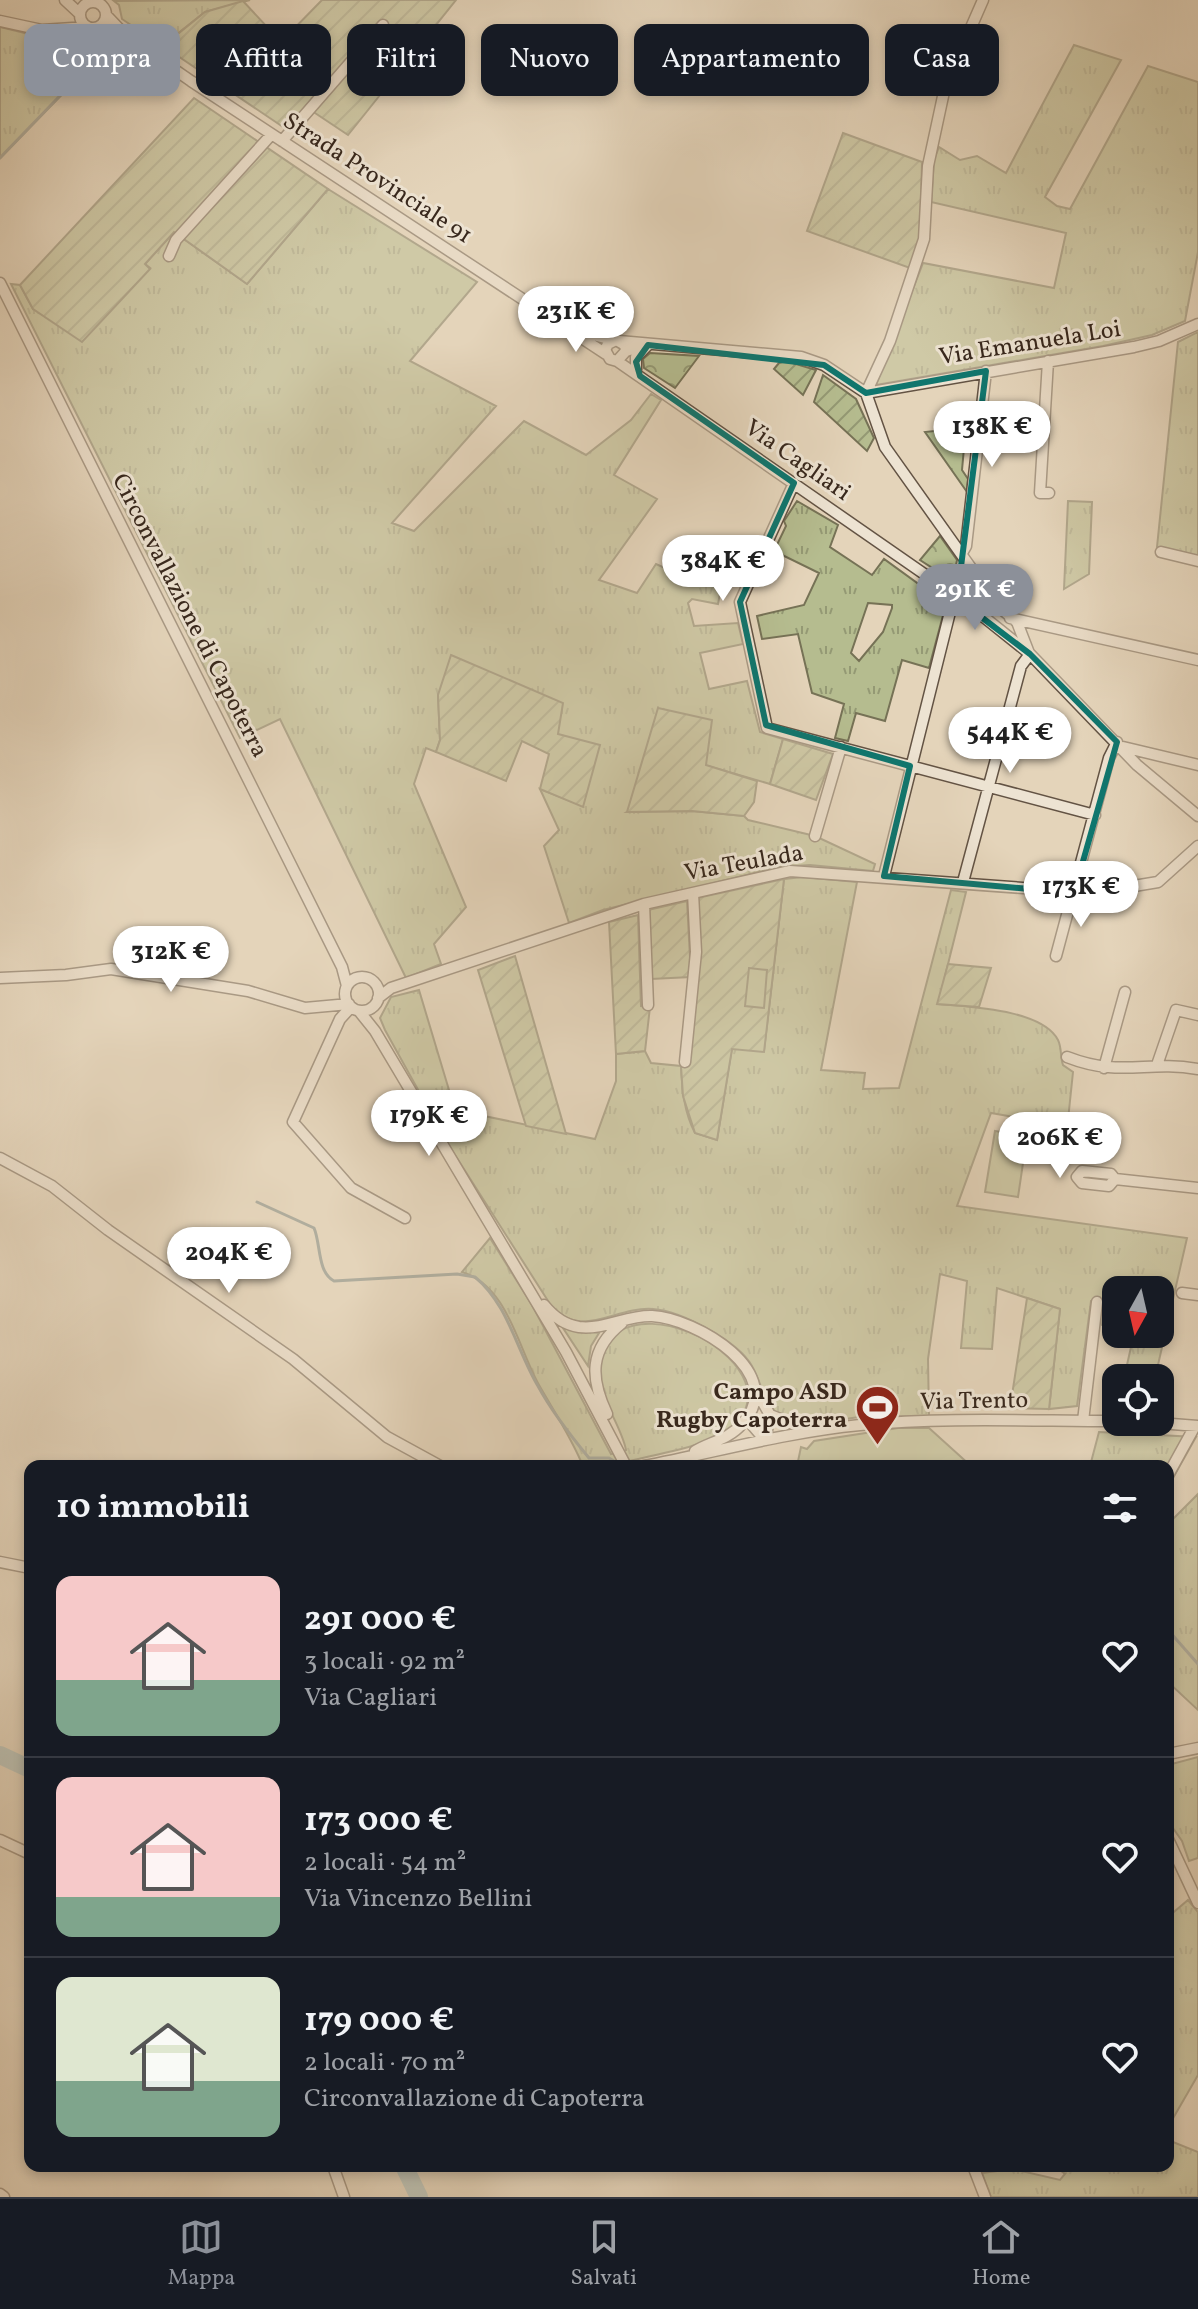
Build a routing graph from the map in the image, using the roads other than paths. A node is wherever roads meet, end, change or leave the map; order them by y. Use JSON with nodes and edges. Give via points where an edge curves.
{"nodes":[{"id":1,"x":65,"y":0,"type":"edge"},
{"id":2,"x":983,"y":0,"type":"edge"},
{"id":3,"x":85,"y":1,"type":"edge"},
{"id":4,"x":102,"y":2,"type":"edge"},
{"id":5,"x":106,"y":15,"type":"junction"},
{"id":6,"x":80,"y":16,"type":"junction"},
{"id":7,"x":0,"y":21,"type":"edge"},
{"id":8,"x":74,"y":24,"type":"edge"},
{"id":9,"x":89,"y":24,"type":"edge"},
{"id":10,"x":96,"y":24,"type":"edge"},
{"id":11,"x":115,"y":24,"type":"edge"},
{"id":12,"x":24,"y":27,"type":"edge"},
{"id":13,"x":347,"y":66,"type":"edge"},
{"id":14,"x":180,"y":73,"type":"edge"},
{"id":15,"x":271,"y":135,"type":"junction"},
{"id":16,"x":282,"y":141,"type":"junction"},
{"id":17,"x":169,"y":256,"type":"dead end"},
{"id":18,"x":0,"y":283,"type":"edge"},
{"id":19,"x":1198,"y":324,"type":"edge"},
{"id":20,"x":568,"y":327,"type":"junction"},
{"id":21,"x":616,"y":340,"type":"junction"},
{"id":22,"x":648,"y":345,"type":"junction"},
{"id":23,"x":606,"y":354,"type":"junction"},
{"id":24,"x":623,"y":356,"type":"junction"},
{"id":25,"x":1048,"y":361,"type":"junction"},
{"id":26,"x":986,"y":371,"type":"junction"},
{"id":27,"x":638,"y":373,"type":"junction"},
{"id":28,"x":866,"y":393,"type":"junction"},
{"id":29,"x":794,"y":483,"type":"junction"},
{"id":30,"x":1049,"y":493,"type":"dead end"},
{"id":31,"x":1161,"y":552,"type":"dead end"},
{"id":32,"x":966,"y":560,"type":"junction"},
{"id":33,"x":1198,"y":561,"type":"edge"},
{"id":34,"x":931,"y":579,"type":"junction"},
{"id":35,"x":958,"y":581,"type":"junction"},
{"id":36,"x":974,"y":585,"type":"junction"},
{"id":37,"x":958,"y":598,"type":"junction"},
{"id":38,"x":993,"y":603,"type":"junction"},
{"id":39,"x":1010,"y":618,"type":"junction"},
{"id":40,"x":1019,"y":632,"type":"junction"},
{"id":41,"x":1009,"y":639,"type":"junction"},
{"id":42,"x":1030,"y":654,"type":"junction"},
{"id":43,"x":1198,"y":660,"type":"edge"},
{"id":44,"x":1120,"y":744,"type":"junction"},
{"id":45,"x":841,"y":747,"type":"junction"},
{"id":46,"x":1198,"y":765,"type":"edge"},
{"id":47,"x":910,"y":766,"type":"junction"},
{"id":48,"x":989,"y":787,"type":"junction"},
{"id":49,"x":1095,"y":815,"type":"junction"},
{"id":50,"x":1198,"y":816,"type":"edge"},
{"id":51,"x":815,"y":836,"type":"dead end"},
{"id":52,"x":1198,"y":846,"type":"edge"},
{"id":53,"x":884,"y":876,"type":"junction"},
{"id":54,"x":963,"y":882,"type":"junction"},
{"id":55,"x":693,"y":893,"type":"junction"},
{"id":56,"x":1074,"y":893,"type":"junction"},
{"id":57,"x":644,"y":904,"type":"junction"},
{"id":58,"x":1056,"y":956,"type":"dead end"},
{"id":59,"x":342,"y":967,"type":"junction"},
{"id":60,"x":360,"y":977,"type":"junction"},
{"id":61,"x":0,"y":978,"type":"edge"},
{"id":62,"x":375,"y":984,"type":"junction"},
{"id":63,"x":391,"y":988,"type":"junction"},
{"id":64,"x":346,"y":989,"type":"junction"},
{"id":65,"x":1125,"y":992,"type":"dead end"},
{"id":66,"x":376,"y":1002,"type":"junction"},
{"id":67,"x":648,"y":1005,"type":"dead end"},
{"id":68,"x":334,"y":1006,"type":"junction"},
{"id":69,"x":353,"y":1007,"type":"junction"},
{"id":70,"x":1198,"y":1015,"type":"edge"},
{"id":71,"x":375,"y":1031,"type":"junction"},
{"id":72,"x":1067,"y":1057,"type":"dead end"},
{"id":73,"x":685,"y":1062,"type":"dead end"},
{"id":74,"x":1157,"y":1065,"type":"junction"},
{"id":75,"x":1104,"y":1068,"type":"junction"},
{"id":76,"x":1198,"y":1069,"type":"edge"},
{"id":77,"x":0,"y":1158,"type":"edge"},
{"id":78,"x":1115,"y":1179,"type":"dead end"},
{"id":79,"x":1198,"y":1188,"type":"edge"},
{"id":80,"x":405,"y":1218,"type":"dead end"},
{"id":81,"x":518,"y":1271,"type":"junction"},
{"id":82,"x":1182,"y":1293,"type":"dead end"},
{"id":83,"x":1198,"y":1295,"type":"edge"},
{"id":84,"x":1097,"y":1302,"type":"dead end"},
{"id":85,"x":625,"y":1321,"type":"junction"},
{"id":86,"x":752,"y":1384,"type":"junction"},
{"id":87,"x":750,"y":1413,"type":"junction"},
{"id":88,"x":770,"y":1415,"type":"junction"},
{"id":89,"x":1083,"y":1421,"type":"junction"},
{"id":90,"x":1102,"y":1421,"type":"edge"},
{"id":91,"x":1174,"y":1424,"type":"edge"},
{"id":92,"x":1197,"y":1426,"type":"edge"},
{"id":93,"x":844,"y":1427,"type":"junction"},
{"id":94,"x":612,"y":1435,"type":"junction"},
{"id":95,"x":765,"y":1440,"type":"junction"},
{"id":96,"x":682,"y":1459,"type":"junction"},
{"id":97,"x":429,"y":1460,"type":"edge"},
{"id":98,"x":623,"y":1460,"type":"edge"},
{"id":99,"x":677,"y":1460,"type":"edge"},
{"id":100,"x":1174,"y":1465,"type":"edge"},
{"id":101,"x":0,"y":1562,"type":"edge"},
{"id":102,"x":24,"y":1567,"type":"edge"},
{"id":103,"x":1198,"y":1748,"type":"edge"},
{"id":104,"x":1174,"y":1753,"type":"edge"},
{"id":105,"x":0,"y":1840,"type":"edge"},
{"id":106,"x":24,"y":1851,"type":"edge"},
{"id":107,"x":1174,"y":1852,"type":"edge"},
{"id":108,"x":1198,"y":1903,"type":"edge"},
{"id":109,"x":335,"y":2172,"type":"edge"},
{"id":110,"x":975,"y":2172,"type":"edge"},
{"id":111,"x":344,"y":2197,"type":"edge"},
{"id":112,"x":985,"y":2197,"type":"edge"}],
"edges":[{"from":1,"to":6,"type":"street"},
{"from":2,"to":28,"type":"street","via":[[945,87],[928,166],[924,239],[890,341]]},
{"from":3,"to":4,"type":"street"},
{"from":3,"to":6,"type":"street"},
{"from":4,"to":5,"type":"street"},
{"from":5,"to":10,"type":"street"},
{"from":5,"to":11,"type":"street"},
{"from":6,"to":8,"type":"street"},
{"from":6,"to":9,"type":"street"},
{"from":7,"to":12,"type":"street"},
{"from":13,"to":16,"type":"street"},
{"from":14,"to":15,"type":"street","name":"Strada Provinciale 91"},
{"from":15,"to":16,"type":"street","name":"Strada Provinciale 91"},
{"from":15,"to":17,"type":"street","via":[[176,240]]},
{"from":16,"to":20,"type":"street","name":"Strada Provinciale 91"},
{"from":18,"to":59,"type":"street","name":"Circonvallazione di Capoterra"},
{"from":19,"to":25,"type":"street","name":"Via Emanuela Loi","via":[[1159,341]]},
{"from":20,"to":21,"type":"street"},
{"from":20,"to":23,"type":"street"},
{"from":21,"to":22,"type":"street"},
{"from":21,"to":23,"type":"street","via":[[606,347]]},
{"from":21,"to":24,"type":"street"},
{"from":22,"to":24,"type":"street"},
{"from":22,"to":27,"type":"street","via":[[636,357]]},
{"from":22,"to":28,"type":"street","via":[[801,357],[824,365]]},
{"from":23,"to":24,"type":"street"},
{"from":24,"to":27,"type":"street","name":"Via Cagliari"},
{"from":25,"to":26,"type":"street","name":"Via Emanuela Loi"},
{"from":25,"to":30,"type":"street","via":[[1040,493]]},
{"from":26,"to":28,"type":"street","name":"Via Emanuela Loi"},
{"from":26,"to":32,"type":"street"},
{"from":27,"to":29,"type":"street","name":"Via Cagliari"},
{"from":28,"to":32,"type":"street","via":[[887,450]]},
{"from":29,"to":34,"type":"street","name":"Via Cagliari"},
{"from":29,"to":45,"type":"street","via":[[740,607],[766,725]]},
{"from":31,"to":33,"type":"street"},
{"from":32,"to":35,"type":"street"},
{"from":32,"to":36,"type":"street"},
{"from":32,"to":38,"type":"street"},
{"from":34,"to":35,"type":"street","name":"Via Cagliari"},
{"from":34,"to":37,"type":"street","name":"Via Cagliari"},
{"from":35,"to":36,"type":"street","name":"Via Cagliari"},
{"from":35,"to":37,"type":"street"},
{"from":36,"to":37,"type":"street","via":[[973,597]]},
{"from":36,"to":38,"type":"street","name":"Via Cagliari"},
{"from":37,"to":41,"type":"street","name":"Via Cagliari"},
{"from":37,"to":47,"type":"street"},
{"from":38,"to":39,"type":"street","name":"Via Cagliari"},
{"from":39,"to":40,"type":"street","name":"Via Cagliari"},
{"from":39,"to":43,"type":"street"},
{"from":40,"to":41,"type":"street"},
{"from":40,"to":42,"type":"street","name":"Via Cagliari"},
{"from":41,"to":42,"type":"street","name":"Via Cagliari"},
{"from":42,"to":44,"type":"street","name":"Via Cagliari"},
{"from":42,"to":48,"type":"street","via":[[1021,666]]},
{"from":44,"to":46,"type":"street"},
{"from":44,"to":49,"type":"street","via":[[1109,758]]},
{"from":44,"to":50,"type":"street","name":"Via Cagliari"},
{"from":45,"to":47,"type":"street"},
{"from":45,"to":51,"type":"street"},
{"from":47,"to":48,"type":"street"},
{"from":47,"to":53,"type":"street"},
{"from":48,"to":49,"type":"street"},
{"from":48,"to":54,"type":"street"},
{"from":49,"to":56,"type":"street"},
{"from":52,"to":56,"type":"street","name":"Via Teulada","via":[[1158,882]]},
{"from":53,"to":54,"type":"street","name":"Via Teulada"},
{"from":53,"to":55,"type":"street","name":"Via Teulada","via":[[790,871]]},
{"from":54,"to":56,"type":"street","name":"Via Teulada"},
{"from":55,"to":57,"type":"street","name":"Via Teulada"},
{"from":55,"to":73,"type":"street","via":[[696,952]]},
{"from":56,"to":58,"type":"street"},
{"from":57,"to":63,"type":"street","name":"Via Teulada"},
{"from":57,"to":67,"type":"street"},
{"from":59,"to":60,"type":"street"},
{"from":59,"to":64,"type":"street","name":"Circonvallazione di Capoterra"},
{"from":60,"to":62,"type":"street"},
{"from":60,"to":64,"type":"street"},
{"from":61,"to":68,"type":"street","via":[[111,969],[248,991],[305,1008]]},
{"from":62,"to":63,"type":"street"},
{"from":62,"to":66,"type":"street"},
{"from":63,"to":66,"type":"street"},
{"from":64,"to":68,"type":"street"},
{"from":64,"to":69,"type":"street","name":"Circonvallazione di Capoterra"},
{"from":65,"to":75,"type":"street"},
{"from":66,"to":69,"type":"street"},
{"from":66,"to":71,"type":"street"},
{"from":68,"to":69,"type":"street"},
{"from":69,"to":71,"type":"street","name":"Circonvallazione di Capoterra"},
{"from":69,"to":80,"type":"street","via":[[340,1019],[293,1122],[351,1188]]},
{"from":70,"to":74,"type":"street","via":[[1176,1010]]},
{"from":71,"to":81,"type":"street"},
{"from":72,"to":75,"type":"street"},
{"from":74,"to":75,"type":"street","via":[[1123,1071]]},
{"from":74,"to":76,"type":"street"},
{"from":77,"to":97,"type":"street","via":[[52,1186],[293,1359],[387,1437]]},
{"from":78,"to":79,"type":"street"},
{"from":81,"to":85,"type":"street","via":[[561,1320],[590,1327]]},
{"from":81,"to":94,"type":"street"},
{"from":82,"to":83,"type":"street"},
{"from":84,"to":89,"type":"street"},
{"from":85,"to":86,"type":"street","via":[[666,1318],[724,1343],[741,1358]]},
{"from":85,"to":94,"type":"street","via":[[601,1344],[593,1371]]},
{"from":86,"to":87,"type":"street"},
{"from":86,"to":88,"type":"street"},
{"from":87,"to":95,"type":"street"},
{"from":87,"to":96,"type":"street","via":[[734,1432]]},
{"from":88,"to":93,"type":"street","via":[[804,1427]]},
{"from":88,"to":95,"type":"street"},
{"from":89,"to":90,"type":"street","name":"Via Trento"},
{"from":89,"to":93,"type":"street","name":"Via Trento","via":[[952,1420]]},
{"from":91,"to":92,"type":"street"},
{"from":92,"to":100,"type":"street"},
{"from":93,"to":95,"type":"street","name":"Via Trento"},
{"from":94,"to":98,"type":"street"},
{"from":95,"to":96,"type":"street","name":"Via Trento"},
{"from":96,"to":99,"type":"street","name":"Via Trento"},
{"from":101,"to":102,"type":"street"},
{"from":103,"to":104,"type":"street"},
{"from":105,"to":106,"type":"street"},
{"from":107,"to":108,"type":"street"},
{"from":109,"to":111,"type":"street"},
{"from":110,"to":112,"type":"street"}]}
